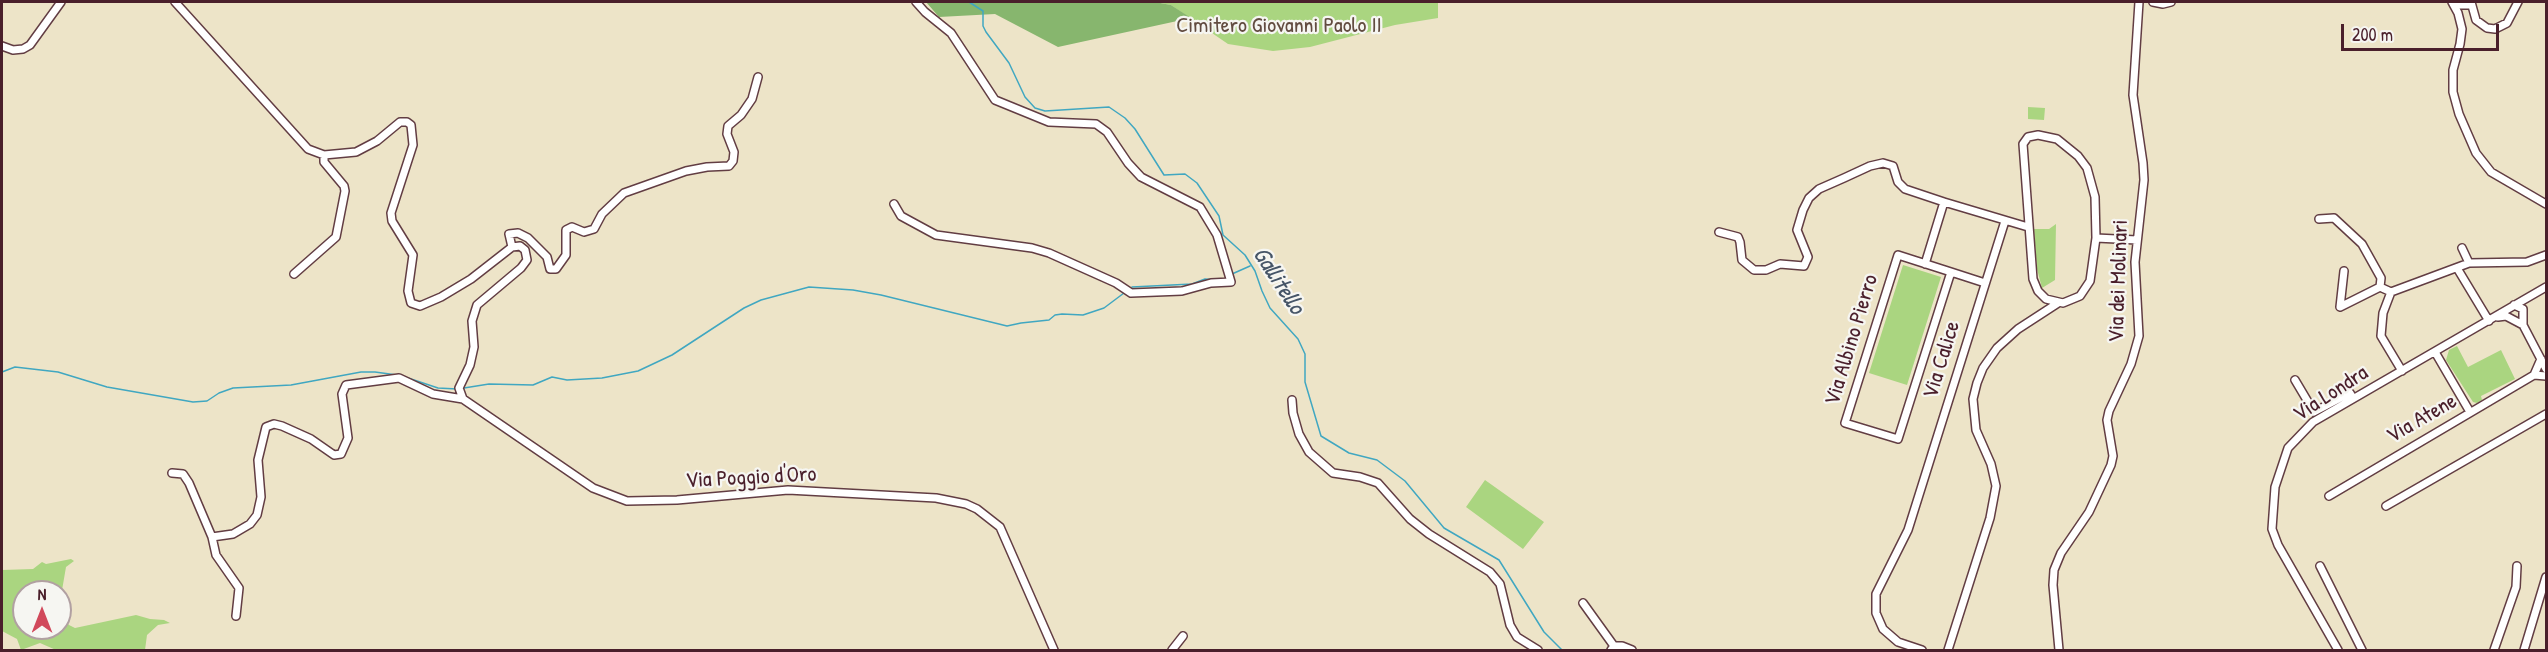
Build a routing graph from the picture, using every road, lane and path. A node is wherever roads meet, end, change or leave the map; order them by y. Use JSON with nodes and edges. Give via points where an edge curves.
{"nodes":[{"id":1,"x":61,"y":2,"type":"edge"},
{"id":2,"x":175,"y":2,"type":"edge"},
{"id":3,"x":916,"y":2,"type":"edge"},
{"id":4,"x":2139,"y":2,"type":"edge"},
{"id":5,"x":2153,"y":2,"type":"edge"},
{"id":6,"x":2171,"y":2,"type":"edge"},
{"id":7,"x":2518,"y":2,"type":"edge"},
{"id":8,"x":2457,"y":3,"type":"edge"},
{"id":9,"x":2471,"y":3,"type":"edge"},
{"id":10,"x":2,"y":46,"type":"edge"},
{"id":11,"x":758,"y":77,"type":"dead end"},
{"id":12,"x":324,"y":154,"type":"junction"},
{"id":13,"x":1944,"y":202,"type":"junction"},
{"id":14,"x":894,"y":204,"type":"dead end"},
{"id":15,"x":2547,"y":204,"type":"edge"},
{"id":16,"x":2319,"y":219,"type":"dead end"},
{"id":17,"x":2005,"y":221,"type":"junction"},
{"id":18,"x":2028,"y":227,"type":"junction"},
{"id":19,"x":1719,"y":232,"type":"dead end"},
{"id":20,"x":2096,"y":238,"type":"junction"},
{"id":21,"x":2137,"y":240,"type":"junction"},
{"id":22,"x":512,"y":247,"type":"junction"},
{"id":23,"x":2462,"y":248,"type":"dead end"},
{"id":24,"x":2546,"y":255,"type":"edge"},
{"id":25,"x":2469,"y":263,"type":"junction"},
{"id":26,"x":1925,"y":264,"type":"junction"},
{"id":27,"x":2457,"y":268,"type":"junction"},
{"id":28,"x":2344,"y":271,"type":"dead end"},
{"id":29,"x":1951,"y":272,"type":"junction"},
{"id":30,"x":294,"y":274,"type":"dead end"},
{"id":31,"x":1985,"y":283,"type":"junction"},
{"id":32,"x":2380,"y":287,"type":"junction"},
{"id":33,"x":2545,"y":289,"type":"edge"},
{"id":34,"x":2391,"y":292,"type":"junction"},
{"id":35,"x":2529,"y":297,"type":"junction"},
{"id":36,"x":2058,"y":303,"type":"junction"},
{"id":37,"x":2514,"y":305,"type":"junction"},
{"id":38,"x":2522,"y":312,"type":"junction"},
{"id":39,"x":2511,"y":318,"type":"junction"},
{"id":40,"x":2492,"y":319,"type":"junction"},
{"id":41,"x":2523,"y":325,"type":"junction"},
{"id":42,"x":2435,"y":352,"type":"junction"},
{"id":43,"x":2541,"y":359,"type":"junction"},
{"id":44,"x":2547,"y":369,"type":"edge"},
{"id":45,"x":2402,"y":371,"type":"junction"},
{"id":46,"x":2534,"y":375,"type":"junction"},
{"id":47,"x":2547,"y":376,"type":"edge"},
{"id":48,"x":2295,"y":380,"type":"dead end"},
{"id":49,"x":463,"y":399,"type":"junction"},
{"id":50,"x":2353,"y":399,"type":"junction"},
{"id":51,"x":1292,"y":400,"type":"dead end"},
{"id":52,"x":2470,"y":412,"type":"junction"},
{"id":53,"x":2547,"y":414,"type":"edge"},
{"id":54,"x":172,"y":473,"type":"dead end"},
{"id":55,"x":2329,"y":496,"type":"dead end"},
{"id":56,"x":2386,"y":506,"type":"dead end"},
{"id":57,"x":212,"y":537,"type":"junction"},
{"id":58,"x":2320,"y":566,"type":"dead end"},
{"id":59,"x":2517,"y":566,"type":"dead end"},
{"id":60,"x":2547,"y":577,"type":"edge"},
{"id":61,"x":1583,"y":603,"type":"dead end"},
{"id":62,"x":236,"y":616,"type":"dead end"},
{"id":63,"x":1183,"y":636,"type":"dead end"},
{"id":64,"x":1613,"y":648,"type":"edge"},
{"id":65,"x":1054,"y":651,"type":"edge"},
{"id":66,"x":1172,"y":651,"type":"edge"},
{"id":67,"x":1538,"y":651,"type":"edge"},
{"id":68,"x":1632,"y":651,"type":"edge"},
{"id":69,"x":1922,"y":651,"type":"edge"},
{"id":70,"x":1948,"y":651,"type":"edge"},
{"id":71,"x":2059,"y":651,"type":"edge"},
{"id":72,"x":2338,"y":651,"type":"edge"},
{"id":73,"x":2362,"y":651,"type":"edge"},
{"id":74,"x":2494,"y":651,"type":"edge"},
{"id":75,"x":2524,"y":651,"type":"edge"}],
"edges":[{"from":1,"to":10,"type":"street","via":[[27,48],[13,50]]},
{"from":2,"to":12,"type":"street","via":[[308,149]]},
{"from":3,"to":14,"type":"street","via":[[951,33],[995,100],[1049,122],[1096,124],[1107,132],[1141,177],[1200,207],[1217,235],[1231,282],[1182,291],[1131,293],[1040,250],[936,235],[901,216]]},
{"from":4,"to":21,"type":"street","name":"Via dei Molinari","via":[[2133,95],[2144,180]]},
{"from":5,"to":6,"type":"street"},
{"from":7,"to":9,"type":"street","via":[[2506,22],[2495,29],[2476,20]]},
{"from":8,"to":9,"type":"street"},
{"from":8,"to":15,"type":"street","via":[[2462,37],[2453,70],[2453,92],[2476,153],[2491,172]]},
{"from":11,"to":22,"type":"street","via":[[752,99],[728,126],[734,152],[729,166],[686,171],[624,193],[602,214],[594,229],[566,230],[566,255],[556,269],[550,269],[547,257],[518,233],[509,234]]},
{"from":12,"to":22,"type":"street","via":[[356,152],[400,122],[411,125],[413,145],[391,216],[413,255],[408,294],[414,305],[426,304],[471,279]]},
{"from":12,"to":30,"type":"street","via":[[324,162],[345,191],[336,237]]},
{"from":13,"to":17,"type":"street"},
{"from":13,"to":19,"type":"street","via":[[1905,189],[1893,166],[1883,163],[1827,185],[1809,198],[1797,230],[1808,257],[1804,267],[1780,264],[1754,270],[1742,260],[1738,237]]},
{"from":13,"to":26,"type":"street"},
{"from":16,"to":32,"type":"street","via":[[2334,218],[2362,244],[2381,278]]},
{"from":17,"to":18,"type":"street"},
{"from":17,"to":31,"type":"street","name":"Via Calice"},
{"from":18,"to":20,"type":"street","via":[[2023,144],[2028,137],[2049,135],[2069,147],[2087,168],[2095,197]]},
{"from":18,"to":36,"type":"street","via":[[2035,285],[2046,299]]},
{"from":20,"to":21,"type":"street"},
{"from":20,"to":36,"type":"street","via":[[2093,273],[2086,290],[2076,300]]},
{"from":21,"to":71,"type":"street","name":"Via dei Molinari","via":[[2139,336],[2107,420],[2111,465],[2089,512],[2054,570]]},
{"from":22,"to":49,"type":"street","via":[[520,246],[528,256],[524,265],[477,305],[472,321],[474,347],[459,388]]},
{"from":23,"to":25,"type":"street"},
{"from":24,"to":25,"type":"street","via":[[2527,262]]},
{"from":25,"to":27,"type":"street"},
{"from":26,"to":29,"type":"street","name":"Via Albino Pierro"},
{"from":26,"to":29,"type":"street","name":"Via Albino Pierro","via":[[1898,255],[1845,423],[1898,439]]},
{"from":27,"to":34,"type":"street"},
{"from":27,"to":40,"type":"street"},
{"from":28,"to":32,"type":"street","via":[[2340,307]]},
{"from":29,"to":31,"type":"street"},
{"from":31,"to":69,"type":"street","name":"Via Calice","via":[[1914,511],[1903,543],[1879,585],[1875,603],[1878,621],[1888,635]]},
{"from":32,"to":34,"type":"street"},
{"from":33,"to":35,"type":"street"},
{"from":34,"to":45,"type":"street","via":[[2381,336]]},
{"from":35,"to":37,"type":"street"},
{"from":35,"to":38,"type":"street"},
{"from":36,"to":70,"type":"street","via":[[1997,348],[1977,383],[1973,399],[1976,430],[1991,464],[1995,486],[1990,518]]},
{"from":37,"to":38,"type":"street"},
{"from":37,"to":40,"type":"street","name":"Via Londra"},
{"from":38,"to":39,"type":"street"},
{"from":38,"to":41,"type":"street"},
{"from":39,"to":40,"type":"street"},
{"from":39,"to":41,"type":"street"},
{"from":40,"to":42,"type":"street","name":"Via Londra"},
{"from":41,"to":43,"type":"street"},
{"from":42,"to":45,"type":"street","name":"Via Londra"},
{"from":42,"to":52,"type":"street"},
{"from":43,"to":44,"type":"street"},
{"from":43,"to":46,"type":"street"},
{"from":45,"to":50,"type":"street","name":"Via Londra"},
{"from":46,"to":47,"type":"street"},
{"from":46,"to":52,"type":"street","name":"Via Atene"},
{"from":48,"to":50,"type":"street","via":[[2314,412],[2350,393]]},
{"from":49,"to":57,"type":"street","name":"Via Poggio d'Oro","via":[[433,394],[399,378],[346,385],[342,394],[348,438],[341,454],[334,455],[311,439],[270,425],[264,431],[258,460],[261,497],[257,515],[233,534]]},
{"from":49,"to":65,"type":"street","name":"Via Poggio d'Oro","via":[[593,488],[627,501],[788,490],[936,498],[966,504],[1000,527]]},
{"from":50,"to":72,"type":"street","name":"Via Londra","via":[[2313,422],[2288,448],[2277,478],[2272,523],[2278,545]]},
{"from":51,"to":67,"type":"street","via":[[1299,434],[1309,452],[1333,473],[1378,483],[1410,519],[1490,572],[1500,584],[1510,625],[1517,637]]},
{"from":52,"to":55,"type":"street","name":"Via Atene"},
{"from":53,"to":56,"type":"street"},
{"from":54,"to":57,"type":"street","via":[[183,474],[189,483]]},
{"from":57,"to":62,"type":"street","via":[[216,555],[239,588]]},
{"from":58,"to":73,"type":"street"},
{"from":59,"to":74,"type":"street","via":[[2515,594]]},
{"from":60,"to":75,"type":"street"},
{"from":61,"to":64,"type":"street"},
{"from":63,"to":66,"type":"street"},
{"from":64,"to":68,"type":"street","via":[[1622,646]]}]}
